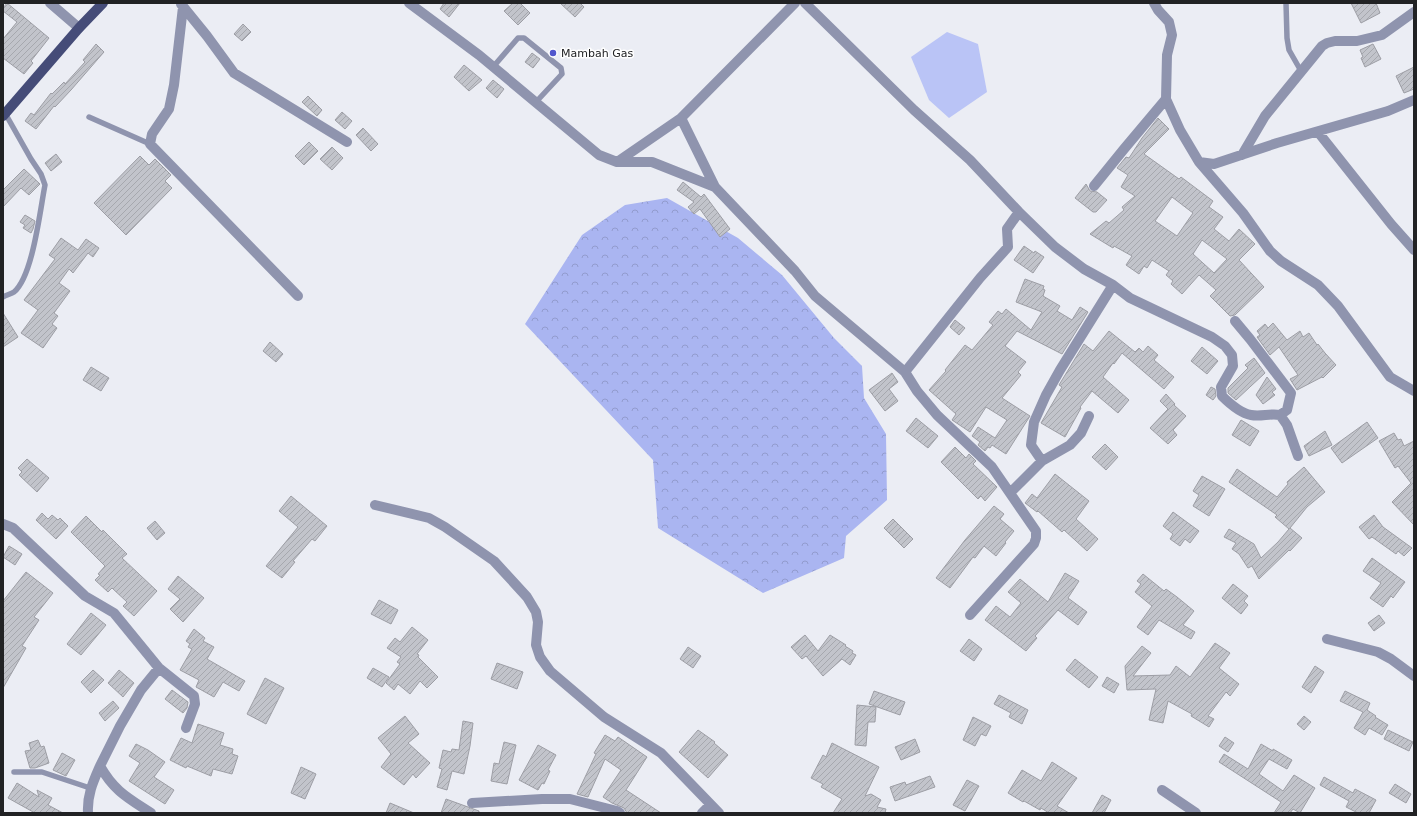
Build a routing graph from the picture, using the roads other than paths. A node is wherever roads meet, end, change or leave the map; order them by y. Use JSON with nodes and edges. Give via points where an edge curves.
{"nodes":[{"id":1,"x":50,"y":3,"type":"edge"},
{"id":2,"x":103,"y":3,"type":"edge"},
{"id":3,"x":409,"y":3,"type":"edge"},
{"id":4,"x":795,"y":3,"type":"edge"},
{"id":5,"x":805,"y":3,"type":"edge"},
{"id":6,"x":1154,"y":3,"type":"edge"},
{"id":7,"x":1286,"y":3,"type":"edge"},
{"id":8,"x":181,"y":5,"type":"edge"},
{"id":9,"x":1414,"y":12,"type":"edge"},
{"id":10,"x":79,"y":28,"type":"junction"},
{"id":11,"x":493,"y":67,"type":"junction"},
{"id":12,"x":1301,"y":71,"type":"junction"},
{"id":13,"x":1166,"y":99,"type":"junction"},
{"id":14,"x":1414,"y":100,"type":"edge"},
{"id":15,"x":536,"y":102,"type":"junction"},
{"id":16,"x":4,"y":114,"type":"edge"},
{"id":17,"x":89,"y":117,"type":"dead end"},
{"id":18,"x":681,"y":118,"type":"junction"},
{"id":19,"x":1318,"y":132,"type":"junction"},
{"id":20,"x":347,"y":142,"type":"dead end"},
{"id":21,"x":150,"y":144,"type":"junction"},
{"id":22,"x":1242,"y":155,"type":"junction"},
{"id":23,"x":617,"y":162,"type":"junction"},
{"id":24,"x":1199,"y":162,"type":"junction"},
{"id":25,"x":1214,"y":164,"type":"junction"},
{"id":26,"x":1213,"y":180,"type":"junction"},
{"id":27,"x":1094,"y":186,"type":"dead end"},
{"id":28,"x":715,"y":187,"type":"junction"},
{"id":29,"x":1020,"y":212,"type":"junction"},
{"id":30,"x":1414,"y":250,"type":"edge"},
{"id":31,"x":1113,"y":285,"type":"junction"},
{"id":32,"x":298,"y":296,"type":"dead end"},
{"id":33,"x":3,"y":297,"type":"edge"},
{"id":34,"x":1235,"y":321,"type":"dead end"},
{"id":35,"x":905,"y":372,"type":"junction"},
{"id":36,"x":1414,"y":391,"type":"edge"},
{"id":37,"x":1280,"y":415,"type":"junction"},
{"id":38,"x":1089,"y":416,"type":"dead end"},
{"id":39,"x":1298,"y":456,"type":"dead end"},
{"id":40,"x":1042,"y":461,"type":"junction"},
{"id":41,"x":1010,"y":493,"type":"junction"},
{"id":42,"x":375,"y":505,"type":"dead end"},
{"id":43,"x":3,"y":524,"type":"edge"},
{"id":44,"x":970,"y":616,"type":"dead end"},
{"id":45,"x":1327,"y":639,"type":"dead end"},
{"id":46,"x":159,"y":668,"type":"junction"},
{"id":47,"x":1414,"y":676,"type":"edge"},
{"id":48,"x":186,"y":728,"type":"dead end"},
{"id":49,"x":100,"y":766,"type":"junction"},
{"id":50,"x":14,"y":772,"type":"dead end"},
{"id":51,"x":90,"y":788,"type":"junction"},
{"id":52,"x":1162,"y":790,"type":"dead end"},
{"id":53,"x":472,"y":803,"type":"dead end"},
{"id":54,"x":710,"y":805,"type":"junction"},
{"id":55,"x":88,"y":813,"type":"edge"},
{"id":56,"x":151,"y":813,"type":"edge"},
{"id":57,"x":620,"y":813,"type":"edge"},
{"id":58,"x":702,"y":813,"type":"edge"},
{"id":59,"x":719,"y":813,"type":"edge"},
{"id":60,"x":1196,"y":813,"type":"edge"}],
"edges":[{"from":1,"to":10,"type":"street"},
{"from":2,"to":10,"type":"main road"},
{"from":3,"to":11,"type":"street"},
{"from":4,"to":18,"type":"street"},
{"from":5,"to":29,"type":"street","via":[[914,110],[970,160]]},
{"from":6,"to":13,"type":"street","via":[[1169,22],[1172,35],[1167,56]]},
{"from":7,"to":12,"type":"lane","via":[[1289,50]]},
{"from":8,"to":20,"type":"street","via":[[234,73]]},
{"from":8,"to":21,"type":"street","via":[[174,85],[169,109],[152,134]]},
{"from":9,"to":12,"type":"street","via":[[1382,35],[1357,41],[1327,43]]},
{"from":10,"to":16,"type":"main road"},
{"from":11,"to":15,"type":"street"},
{"from":11,"to":15,"type":"lane","via":[[518,38],[524,38],[561,68],[562,74]]},
{"from":12,"to":22,"type":"street","via":[[1265,116]]},
{"from":13,"to":24,"type":"street"},
{"from":13,"to":27,"type":"street"},
{"from":14,"to":19,"type":"street","via":[[1388,111]]},
{"from":15,"to":23,"type":"street","via":[[599,155]]},
{"from":16,"to":33,"type":"lane","via":[[41,174],[45,185],[30,260],[22,281],[14,292]]},
{"from":17,"to":21,"type":"lane"},
{"from":18,"to":23,"type":"street"},
{"from":18,"to":28,"type":"street"},
{"from":19,"to":22,"type":"street"},
{"from":19,"to":30,"type":"street"},
{"from":21,"to":32,"type":"street"},
{"from":22,"to":25,"type":"street"},
{"from":23,"to":28,"type":"street","via":[[652,162]]},
{"from":24,"to":25,"type":"street"},
{"from":24,"to":26,"type":"street"},
{"from":25,"to":26,"type":"street"},
{"from":26,"to":36,"type":"street","via":[[1243,213],[1270,251],[1318,285],[1338,306],[1390,377]]},
{"from":28,"to":35,"type":"street","via":[[795,271],[815,296]]},
{"from":29,"to":31,"type":"street","via":[[1055,247],[1084,269]]},
{"from":29,"to":35,"type":"street","via":[[1007,230],[1008,247]]},
{"from":31,"to":37,"type":"street","via":[[1130,298],[1212,337],[1225,346],[1232,355],[1233,366],[1222,387],[1222,396],[1232,406],[1250,415]]},
{"from":31,"to":40,"type":"street","via":[[1060,370],[1034,422],[1031,445]]},
{"from":34,"to":37,"type":"street","via":[[1291,393],[1287,410]]},
{"from":35,"to":41,"type":"street","via":[[937,415],[992,467]]},
{"from":37,"to":39,"type":"street"},
{"from":38,"to":40,"type":"street","via":[[1081,433],[1070,445]]},
{"from":40,"to":41,"type":"street"},
{"from":41,"to":44,"type":"street","via":[[1036,532],[1036,538],[1034,544]]},
{"from":42,"to":54,"type":"street","via":[[429,518],[445,526],[494,561],[527,597],[536,612],[536,645],[540,657],[550,671],[604,717],[661,753]]},
{"from":43,"to":46,"type":"street","via":[[13,528],[85,596],[114,613]]},
{"from":45,"to":47,"type":"street","via":[[1378,652]]},
{"from":46,"to":48,"type":"street","via":[[194,696],[195,704]]},
{"from":46,"to":49,"type":"street","via":[[140,690]]},
{"from":49,"to":51,"type":"street"},
{"from":49,"to":56,"type":"street","via":[[107,779],[119,791]]},
{"from":50,"to":51,"type":"lane","via":[[42,772]]},
{"from":51,"to":55,"type":"street"},
{"from":52,"to":60,"type":"street"},
{"from":53,"to":57,"type":"street","via":[[570,799]]},
{"from":54,"to":58,"type":"street"},
{"from":54,"to":59,"type":"street"}]}
